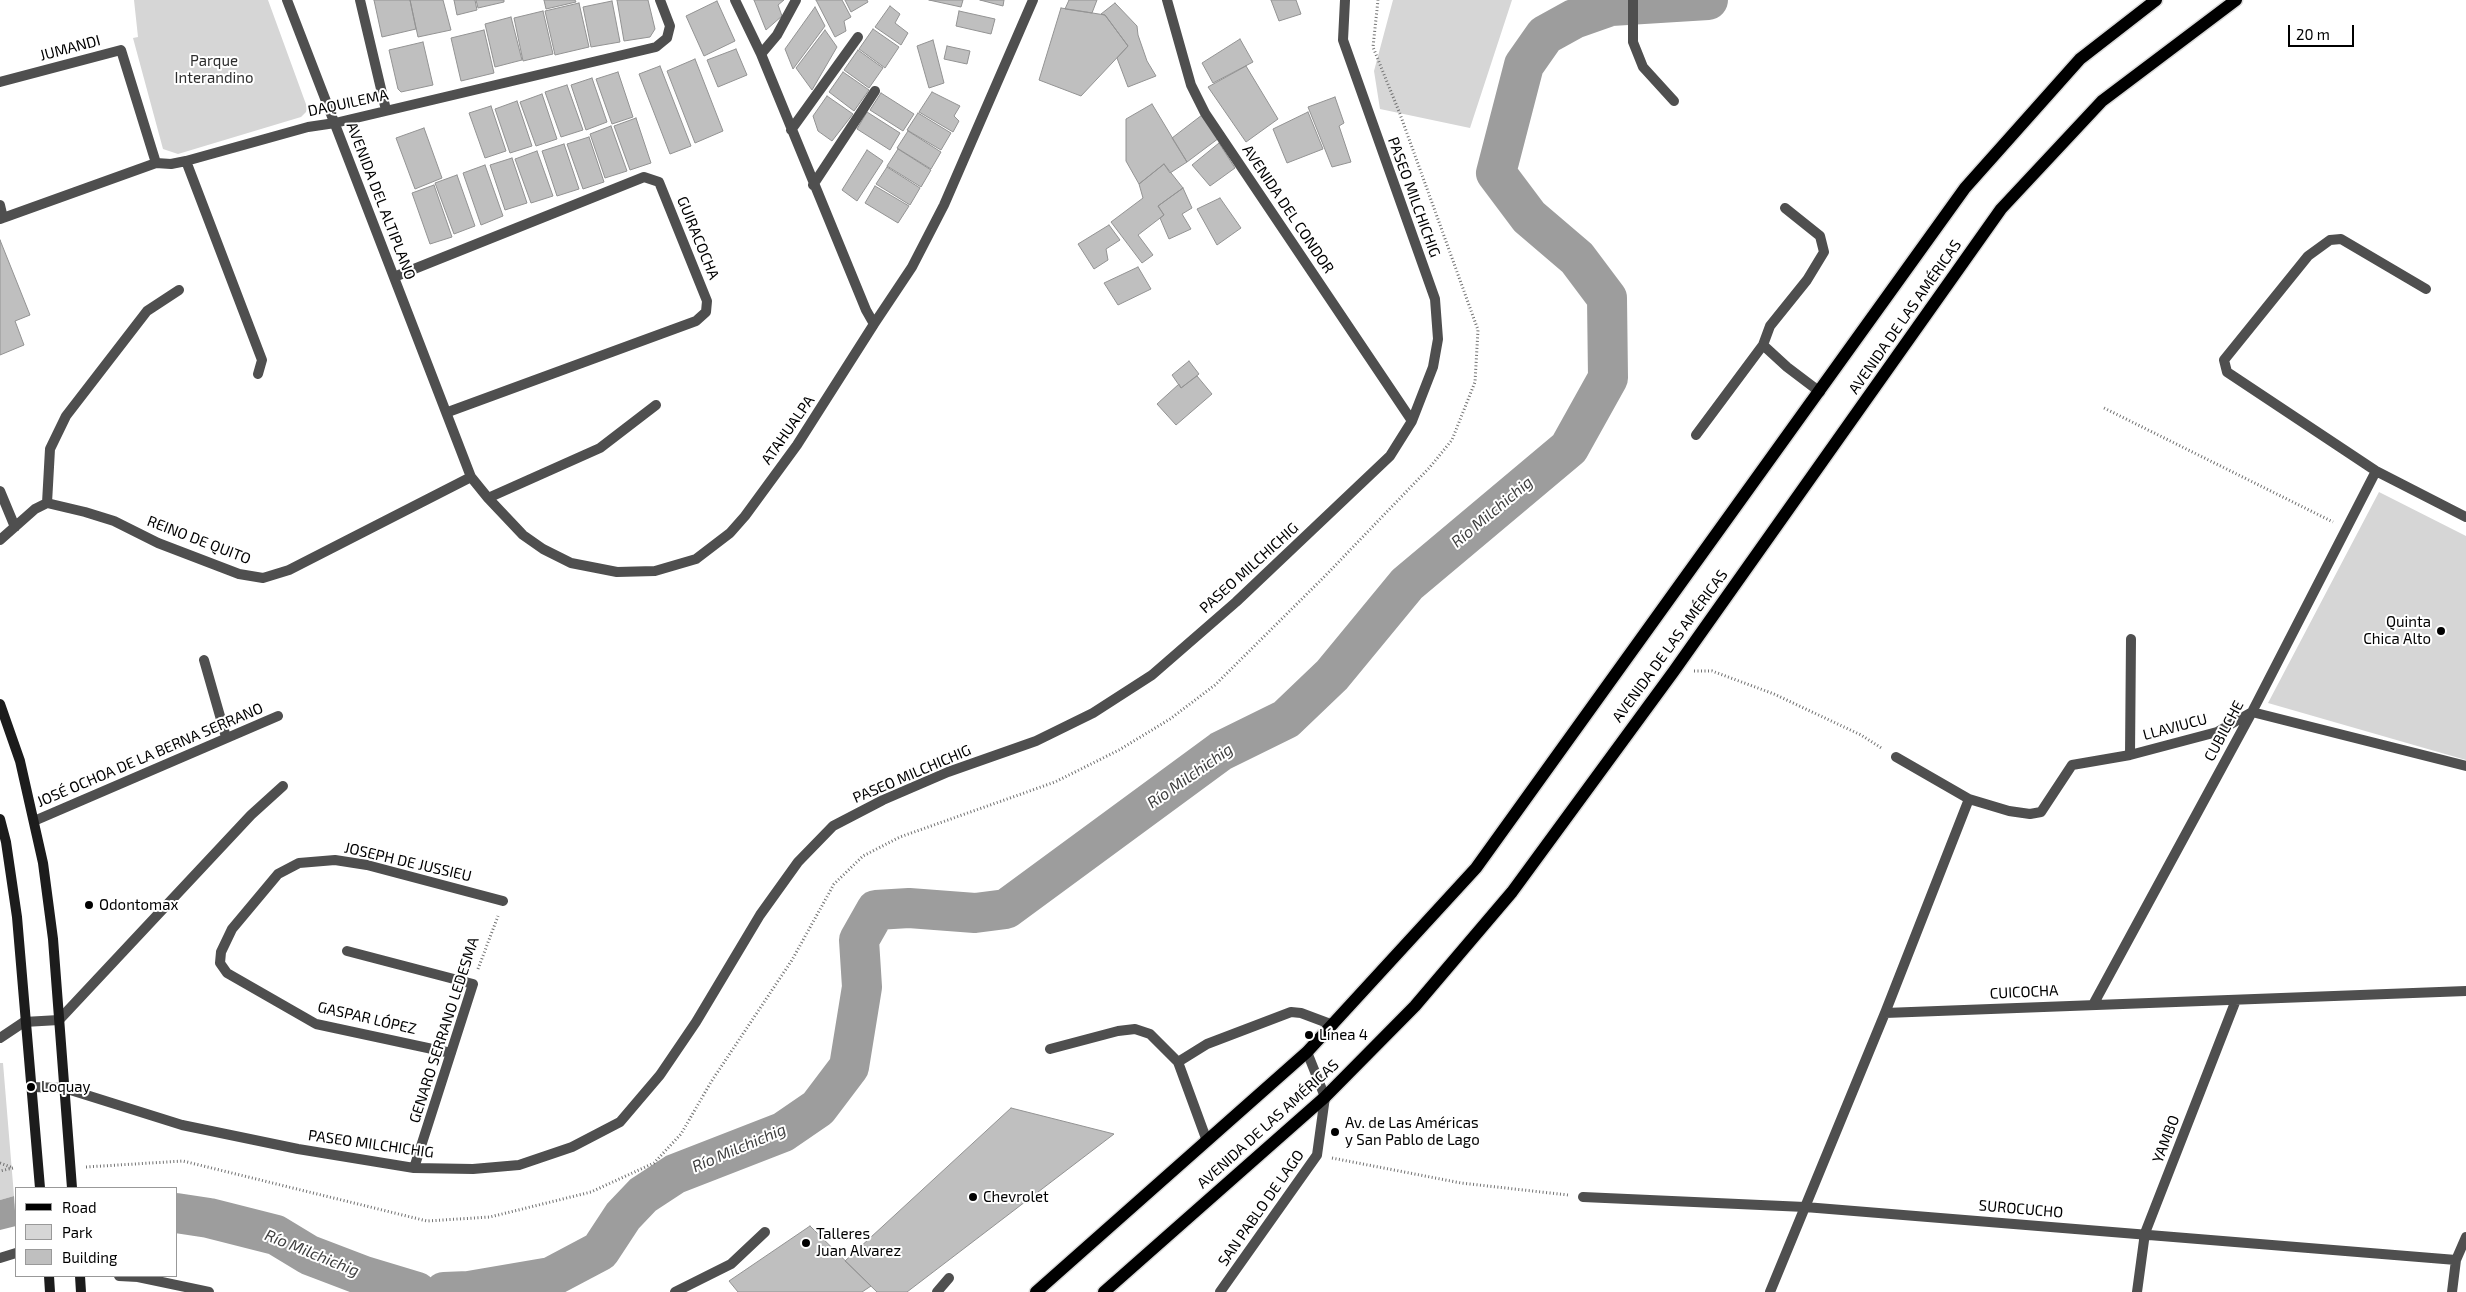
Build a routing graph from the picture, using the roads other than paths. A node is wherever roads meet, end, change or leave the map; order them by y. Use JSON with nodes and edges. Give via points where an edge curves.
{"nodes":[{"id":1,"x":287,"y":0,"type":"edge"},
{"id":2,"x":360,"y":0,"type":"edge"},
{"id":3,"x":660,"y":0,"type":"edge"},
{"id":4,"x":735,"y":0,"type":"edge"},
{"id":5,"x":796,"y":0,"type":"edge"},
{"id":6,"x":1033,"y":0,"type":"edge"},
{"id":7,"x":1167,"y":0,"type":"edge"},
{"id":8,"x":1345,"y":0,"type":"edge"},
{"id":9,"x":1633,"y":0,"type":"edge"},
{"id":10,"x":2156,"y":0,"type":"edge"},
{"id":11,"x":2236,"y":0,"type":"edge"},
{"id":12,"x":858,"y":37,"type":"dead end"},
{"id":13,"x":761,"y":54,"type":"junction"},
{"id":14,"x":0,"y":82,"type":"edge"},
{"id":15,"x":875,"y":91,"type":"dead end"},
{"id":16,"x":1674,"y":101,"type":"dead end"},
{"id":17,"x":386,"y":110,"type":"junction"},
{"id":18,"x":335,"y":123,"type":"junction"},
{"id":19,"x":791,"y":130,"type":"junction"},
{"id":20,"x":186,"y":161,"type":"junction"},
{"id":21,"x":156,"y":163,"type":"junction"},
{"id":22,"x":813,"y":185,"type":"junction"},
{"id":23,"x":0,"y":205,"type":"edge"},
{"id":24,"x":1785,"y":208,"type":"dead end"},
{"id":25,"x":1,"y":218,"type":"edge"},
{"id":26,"x":394,"y":277,"type":"junction"},
{"id":27,"x":2426,"y":288,"type":"dead end"},
{"id":28,"x":179,"y":290,"type":"dead end"},
{"id":29,"x":874,"y":324,"type":"junction"},
{"id":30,"x":1763,"y":345,"type":"junction"},
{"id":31,"x":258,"y":374,"type":"dead end"},
{"id":32,"x":1820,"y":392,"type":"junction"},
{"id":33,"x":656,"y":405,"type":"dead end"},
{"id":34,"x":448,"y":412,"type":"junction"},
{"id":35,"x":1412,"y":421,"type":"junction"},
{"id":36,"x":1696,"y":435,"type":"dead end"},
{"id":37,"x":2376,"y":471,"type":"junction"},
{"id":38,"x":471,"y":477,"type":"junction"},
{"id":39,"x":0,"y":490,"type":"edge"},
{"id":40,"x":488,"y":498,"type":"junction"},
{"id":41,"x":47,"y":503,"type":"junction"},
{"id":42,"x":2466,"y":517,"type":"edge"},
{"id":43,"x":15,"y":527,"type":"junction"},
{"id":44,"x":0,"y":540,"type":"edge"},
{"id":45,"x":2131,"y":639,"type":"dead end"},
{"id":46,"x":204,"y":660,"type":"dead end"},
{"id":47,"x":0,"y":704,"type":"edge"},
{"id":48,"x":2252,"y":712,"type":"junction"},
{"id":49,"x":278,"y":716,"type":"dead end"},
{"id":50,"x":226,"y":737,"type":"junction"},
{"id":51,"x":2130,"y":755,"type":"junction"},
{"id":52,"x":1896,"y":757,"type":"road end"},
{"id":53,"x":2466,"y":766,"type":"edge"},
{"id":54,"x":283,"y":786,"type":"dead end"},
{"id":55,"x":1969,"y":798,"type":"junction"},
{"id":56,"x":0,"y":819,"type":"edge"},
{"id":57,"x":34,"y":821,"type":"junction"},
{"id":58,"x":503,"y":902,"type":"road end"},
{"id":59,"x":347,"y":951,"type":"dead end"},
{"id":60,"x":227,"y":973,"type":"joint"},
{"id":61,"x":2466,"y":991,"type":"edge"},
{"id":62,"x":2236,"y":1000,"type":"junction"},
{"id":63,"x":2094,"y":1003,"type":"junction"},
{"id":64,"x":1885,"y":1013,"type":"junction"},
{"id":65,"x":59,"y":1020,"type":"junction"},
{"id":66,"x":24,"y":1022,"type":"junction"},
{"id":67,"x":1333,"y":1025,"type":"junction"},
{"id":68,"x":0,"y":1038,"type":"edge"},
{"id":69,"x":1050,"y":1049,"type":"dead end"},
{"id":70,"x":1308,"y":1052,"type":"junction"},
{"id":71,"x":451,"y":1054,"type":"junction"},
{"id":72,"x":1178,"y":1062,"type":"junction"},
{"id":73,"x":31,"y":1087,"type":"junction"},
{"id":74,"x":64,"y":1088,"type":"junction"},
{"id":75,"x":1325,"y":1097,"type":"junction"},
{"id":76,"x":1207,"y":1141,"type":"junction"},
{"id":77,"x":414,"y":1168,"type":"junction"},
{"id":78,"x":40,"y":1187,"type":"edge"},
{"id":79,"x":72,"y":1187,"type":"edge"},
{"id":80,"x":1583,"y":1197,"type":"road end"},
{"id":81,"x":1805,"y":1207,"type":"junction"},
{"id":82,"x":765,"y":1232,"type":"dead end"},
{"id":83,"x":2145,"y":1234,"type":"junction"},
{"id":84,"x":2466,"y":1237,"type":"edge"},
{"id":85,"x":15,"y":1253,"type":"edge"},
{"id":86,"x":0,"y":1258,"type":"edge"},
{"id":87,"x":2456,"y":1260,"type":"junction"},
{"id":88,"x":49,"y":1277,"type":"edge"},
{"id":89,"x":80,"y":1277,"type":"edge"},
{"id":90,"x":138,"y":1277,"type":"edge"},
{"id":91,"x":949,"y":1278,"type":"dead end"},
{"id":92,"x":50,"y":1292,"type":"edge"},
{"id":93,"x":82,"y":1292,"type":"edge"},
{"id":94,"x":210,"y":1292,"type":"edge"},
{"id":95,"x":675,"y":1292,"type":"edge"},
{"id":96,"x":937,"y":1292,"type":"edge"},
{"id":97,"x":1036,"y":1292,"type":"edge"},
{"id":98,"x":1104,"y":1292,"type":"edge"},
{"id":99,"x":1220,"y":1292,"type":"edge"},
{"id":100,"x":1770,"y":1292,"type":"edge"},
{"id":101,"x":2137,"y":1292,"type":"edge"},
{"id":102,"x":2452,"y":1292,"type":"edge"}],
"edges":[{"from":1,"to":18,"type":"street","name":"AVENIDA DEL ALTIPLANO"},
{"from":2,"to":17,"type":"street"},
{"from":3,"to":17,"type":"street","name":"DAQUILEMA","via":[[670,26],[667,38],[656,47]]},
{"from":4,"to":13,"type":"street"},
{"from":5,"to":13,"type":"street","via":[[777,35]]},
{"from":6,"to":29,"type":"street","name":"ATAHUALPA","via":[[944,205],[912,267]]},
{"from":7,"to":35,"type":"street","name":"AVENIDA DEL CONDOR","via":[[1191,85],[1204,113]]},
{"from":8,"to":35,"type":"street","name":"PASEO MILCHICHIG","via":[[1343,40],[1435,299],[1438,339],[1433,367]]},
{"from":9,"to":16,"type":"street","via":[[1634,42],[1643,67]]},
{"from":10,"to":32,"type":"main road","name":"AVENIDA DE LAS AMÉRICAS","via":[[2080,59],[1965,188]]},
{"from":11,"to":75,"type":"main road","name":"AVENIDA DE LAS AMÉRICAS","via":[[2102,101],[2001,209],[1674,671],[1512,892],[1415,1006]]},
{"from":12,"to":19,"type":"street"},
{"from":13,"to":19,"type":"street"},
{"from":14,"to":21,"type":"street","name":"JUMANDI","via":[[121,50]]},
{"from":15,"to":22,"type":"street"},
{"from":17,"to":18,"type":"street","name":"DAQUILEMA"},
{"from":18,"to":20,"type":"street","name":"DAQUILEMA","via":[[308,127]]},
{"from":18,"to":26,"type":"street","name":"AVENIDA DEL ALTIPLANO"},
{"from":19,"to":22,"type":"street"},
{"from":20,"to":21,"type":"street","name":"DAQUILEMA"},
{"from":20,"to":31,"type":"street","via":[[262,360]]},
{"from":21,"to":25,"type":"street","name":"DAQUILEMA"},
{"from":22,"to":29,"type":"street"},
{"from":23,"to":25,"type":"street"},
{"from":24,"to":30,"type":"street","via":[[1820,236],[1824,252],[1807,280],[1770,326]]},
{"from":26,"to":34,"type":"street","name":"AVENIDA DEL ALTIPLANO"},
{"from":26,"to":34,"type":"street","name":"GUIRACOCHA","via":[[644,177],[659,182],[707,301],[706,312],[696,321]]},
{"from":27,"to":37,"type":"street","via":[[2341,239],[2330,240],[2308,256],[2224,360],[2227,372]]},
{"from":28,"to":41,"type":"street","via":[[147,311],[66,416],[50,449]]},
{"from":29,"to":40,"type":"street","name":"ATAHUALPA","via":[[797,445],[745,516],[696,559],[655,571],[617,572],[571,563],[523,535]]},
{"from":30,"to":32,"type":"street"},
{"from":30,"to":36,"type":"street"},
{"from":32,"to":67,"type":"main road","name":"AVENIDA DE LAS AMÉRICAS","via":[[1476,868]]},
{"from":33,"to":40,"type":"street","via":[[600,448]]},
{"from":34,"to":38,"type":"street","name":"ATAHUALPA"},
{"from":35,"to":77,"type":"street","name":"PASEO MILCHICHIG","via":[[1390,456],[1236,602],[1152,675],[1093,713],[1036,741],[948,772],[832,826],[798,862],[760,915],[660,1076],[620,1122],[572,1147],[519,1165],[473,1169]]},
{"from":37,"to":42,"type":"street"},
{"from":37,"to":48,"type":"street","name":"CUBILCHE"},
{"from":38,"to":40,"type":"street","name":"ATAHUALPA"},
{"from":38,"to":41,"type":"street","name":"REINO DE QUITO","via":[[288,570],[263,578],[239,574],[114,522]]},
{"from":39,"to":43,"type":"street"},
{"from":41,"to":43,"type":"street"},
{"from":43,"to":44,"type":"street"},
{"from":45,"to":51,"type":"street"},
{"from":46,"to":50,"type":"street"},
{"from":47,"to":57,"type":"main road","via":[[20,761]]},
{"from":48,"to":51,"type":"street","name":"LLAVIUCU","via":[[2217,732]]},
{"from":48,"to":53,"type":"street"},
{"from":48,"to":63,"type":"street","name":"CUBILCHE"},
{"from":49,"to":50,"type":"street","name":"JOSÉ OCHOA DE LA BERNA SERRANO"},
{"from":50,"to":57,"type":"street","name":"JOSÉ OCHOA DE LA BERNA SERRANO"},
{"from":51,"to":55,"type":"street","name":"LLAVIUCU","via":[[2072,765],[2042,812],[2009,811]]},
{"from":52,"to":55,"type":"street","name":"LLAVIUCU"},
{"from":54,"to":65,"type":"street","via":[[251,814]]},
{"from":55,"to":64,"type":"street"},
{"from":56,"to":66,"type":"main road","via":[[17,917]]},
{"from":57,"to":65,"type":"main road","via":[[53,939]]},
{"from":58,"to":60,"type":"street","name":"JOSEPH DE JUSSIEU","via":[[367,865],[335,860],[299,863],[278,874],[232,929],[221,952],[220,963]]},
{"from":59,"to":71,"type":"street","name":"GENARO SERRANO LEDESMA","via":[[473,984]]},
{"from":60,"to":71,"type":"street","name":"GASPAR LÓPEZ","via":[[316,1024]]},
{"from":61,"to":62,"type":"street","name":"CUICOCHA"},
{"from":62,"to":63,"type":"street","name":"CUICOCHA"},
{"from":62,"to":83,"type":"street","name":"YAMBO"},
{"from":63,"to":64,"type":"street","name":"CUICOCHA"},
{"from":64,"to":81,"type":"street"},
{"from":65,"to":66,"type":"street"},
{"from":65,"to":74,"type":"main road"},
{"from":66,"to":68,"type":"street"},
{"from":66,"to":73,"type":"main road"},
{"from":67,"to":70,"type":"main road","name":"AVENIDA DE LAS AMÉRICAS"},
{"from":67,"to":72,"type":"street","via":[[1291,1012],[1207,1044]]},
{"from":69,"to":72,"type":"street","via":[[1135,1029],[1150,1034]]},
{"from":70,"to":75,"type":"street","name":"SAN PABLO DE LAGO"},
{"from":70,"to":76,"type":"main road","name":"AVENIDA DE LAS AMÉRICAS"},
{"from":71,"to":77,"type":"street","name":"GENARO SERRANO LEDESMA"},
{"from":72,"to":76,"type":"street"},
{"from":73,"to":74,"type":"street","name":"PASEO MILCHICHIG"},
{"from":73,"to":78,"type":"main road"},
{"from":74,"to":77,"type":"street","name":"PASEO MILCHICHIG","via":[[182,1125]]},
{"from":74,"to":79,"type":"main road"},
{"from":75,"to":98,"type":"main road","name":"AVENIDA DE LAS AMÉRICAS"},
{"from":75,"to":99,"type":"street","name":"SAN PABLO DE LAGO","via":[[1317,1155]]},
{"from":76,"to":97,"type":"main road","name":"AVENIDA DE LAS AMÉRICAS"},
{"from":80,"to":81,"type":"street","name":"SUROCUCHO"},
{"from":81,"to":83,"type":"street","name":"SUROCUCHO"},
{"from":81,"to":100,"type":"street"},
{"from":82,"to":95,"type":"street","via":[[731,1264]]},
{"from":83,"to":87,"type":"street","name":"SUROCUCHO"},
{"from":83,"to":101,"type":"street","name":"YAMBO"},
{"from":84,"to":87,"type":"street"},
{"from":85,"to":86,"type":"street"},
{"from":87,"to":102,"type":"street"},
{"from":88,"to":92,"type":"main road"},
{"from":89,"to":93,"type":"main road"},
{"from":90,"to":94,"type":"street"},
{"from":91,"to":96,"type":"street"}]}
